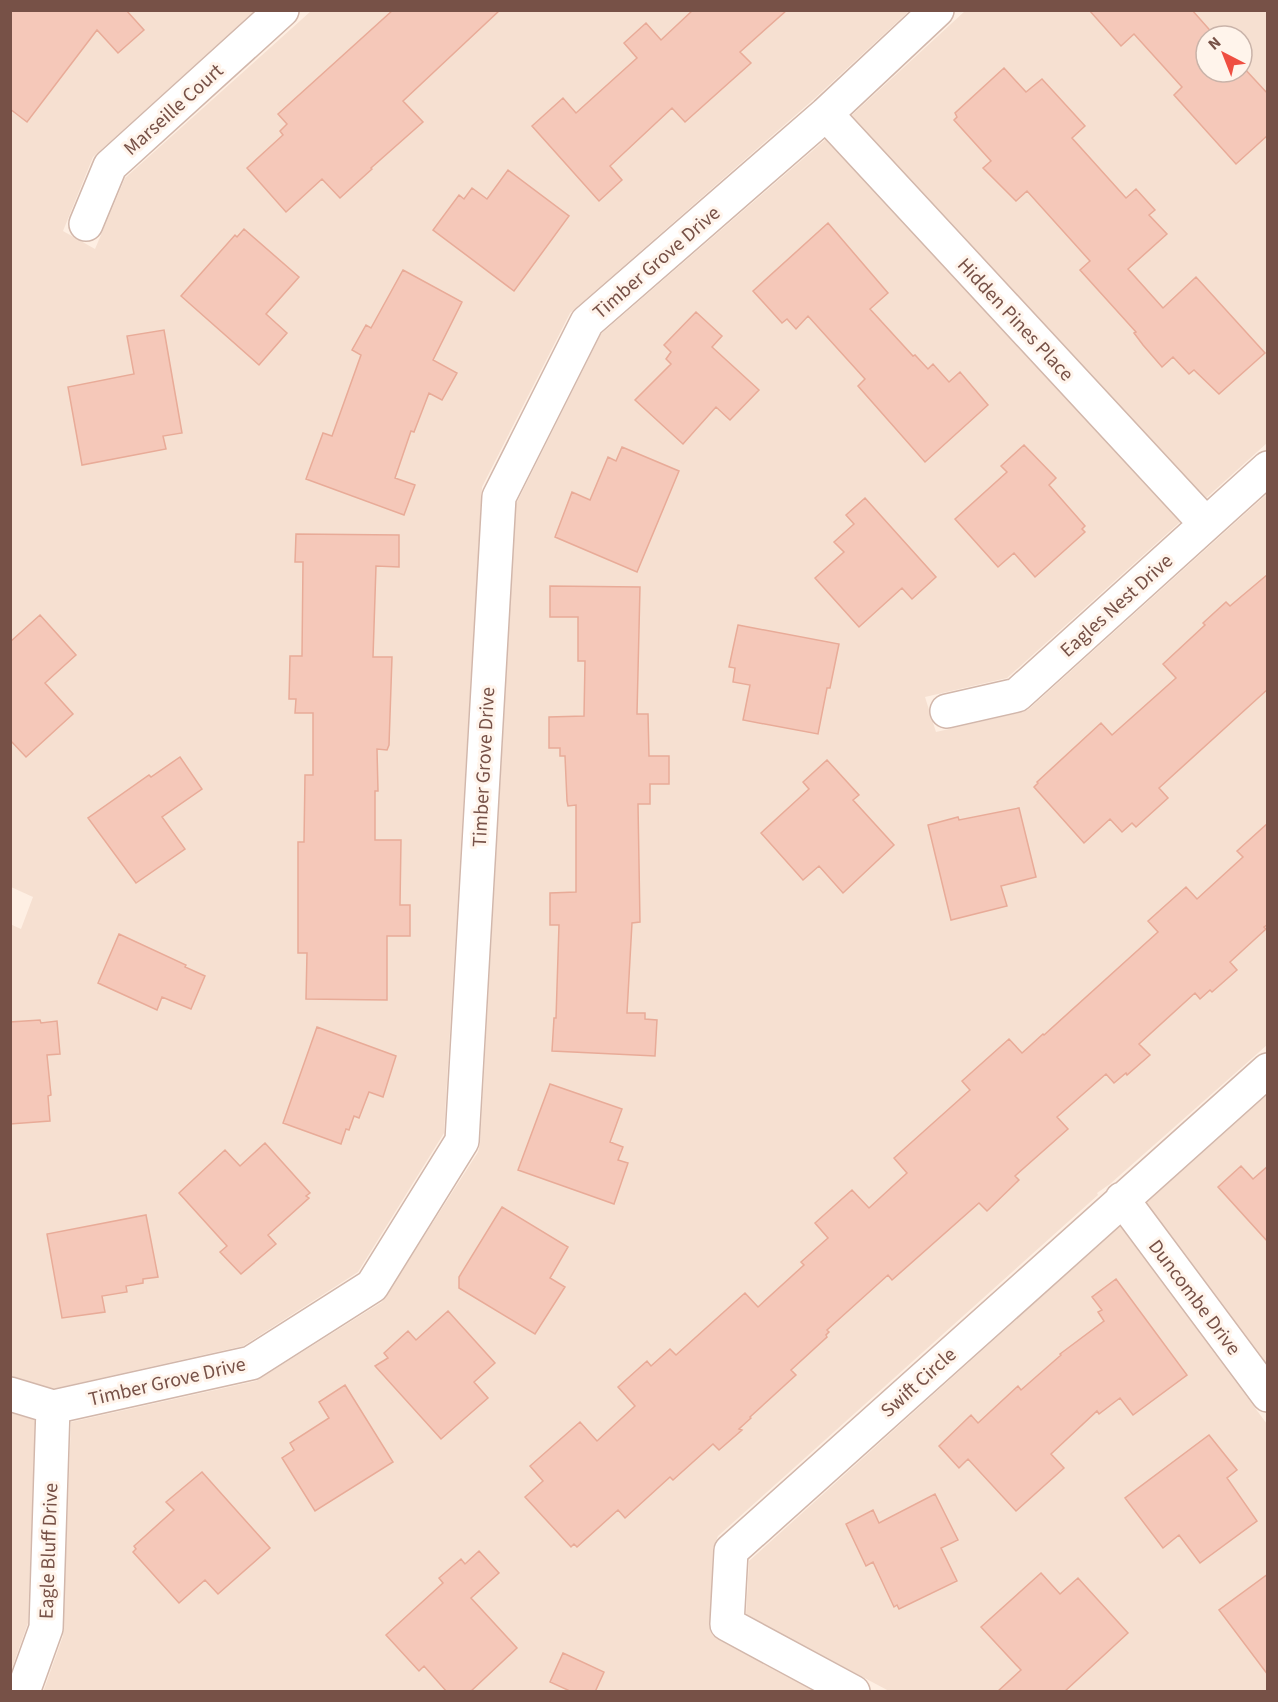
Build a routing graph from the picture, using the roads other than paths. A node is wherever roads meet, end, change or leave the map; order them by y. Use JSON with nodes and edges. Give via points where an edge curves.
{"nodes":[{"id":1,"x":282,"y":10,"type":"edge"},
{"id":2,"x":937,"y":10,"type":"edge"},
{"id":3,"x":826,"y":114,"type":"junction"},
{"id":4,"x":86,"y":224,"type":"dead end"},
{"id":5,"x":1268,"y":468,"type":"edge"},
{"id":6,"x":1206,"y":524,"type":"junction"},
{"id":7,"x":947,"y":711,"type":"dead end"},
{"id":8,"x":1268,"y":1070,"type":"edge"},
{"id":9,"x":1122,"y":1199,"type":"junction"},
{"id":10,"x":10,"y":1394,"type":"edge"},
{"id":11,"x":1268,"y":1395,"type":"edge"},
{"id":12,"x":53,"y":1407,"type":"junction"},
{"id":13,"x":22,"y":1692,"type":"edge"},
{"id":14,"x":853,"y":1692,"type":"edge"}],
"edges":[{"from":1,"to":4,"type":"street","name":"Marseille Court","via":[[110,166]]},
{"from":2,"to":3,"type":"street","name":"Timber Grove Drive"},
{"from":3,"to":6,"type":"street","name":"Hidden Pines Place"},
{"from":3,"to":12,"type":"street","name":"Timber Grove Drive","via":[[586,322],[499,497],[462,1141],[372,1286],[251,1363]]},
{"from":5,"to":6,"type":"street","name":"Eagles Nest Drive"},
{"from":6,"to":7,"type":"street","name":"Eagles Nest Drive","via":[[1017,695]]},
{"from":8,"to":9,"type":"street","name":"Swift Circle"},
{"from":9,"to":11,"type":"street","name":"Duncombe Drive"},
{"from":9,"to":14,"type":"street","name":"Swift Circle","via":[[731,1551],[727,1624]]},
{"from":10,"to":12,"type":"street","name":"Timber Grove Drive"},
{"from":12,"to":13,"type":"street","name":"Eagle Bluff Drive","via":[[46,1628]]}]}
